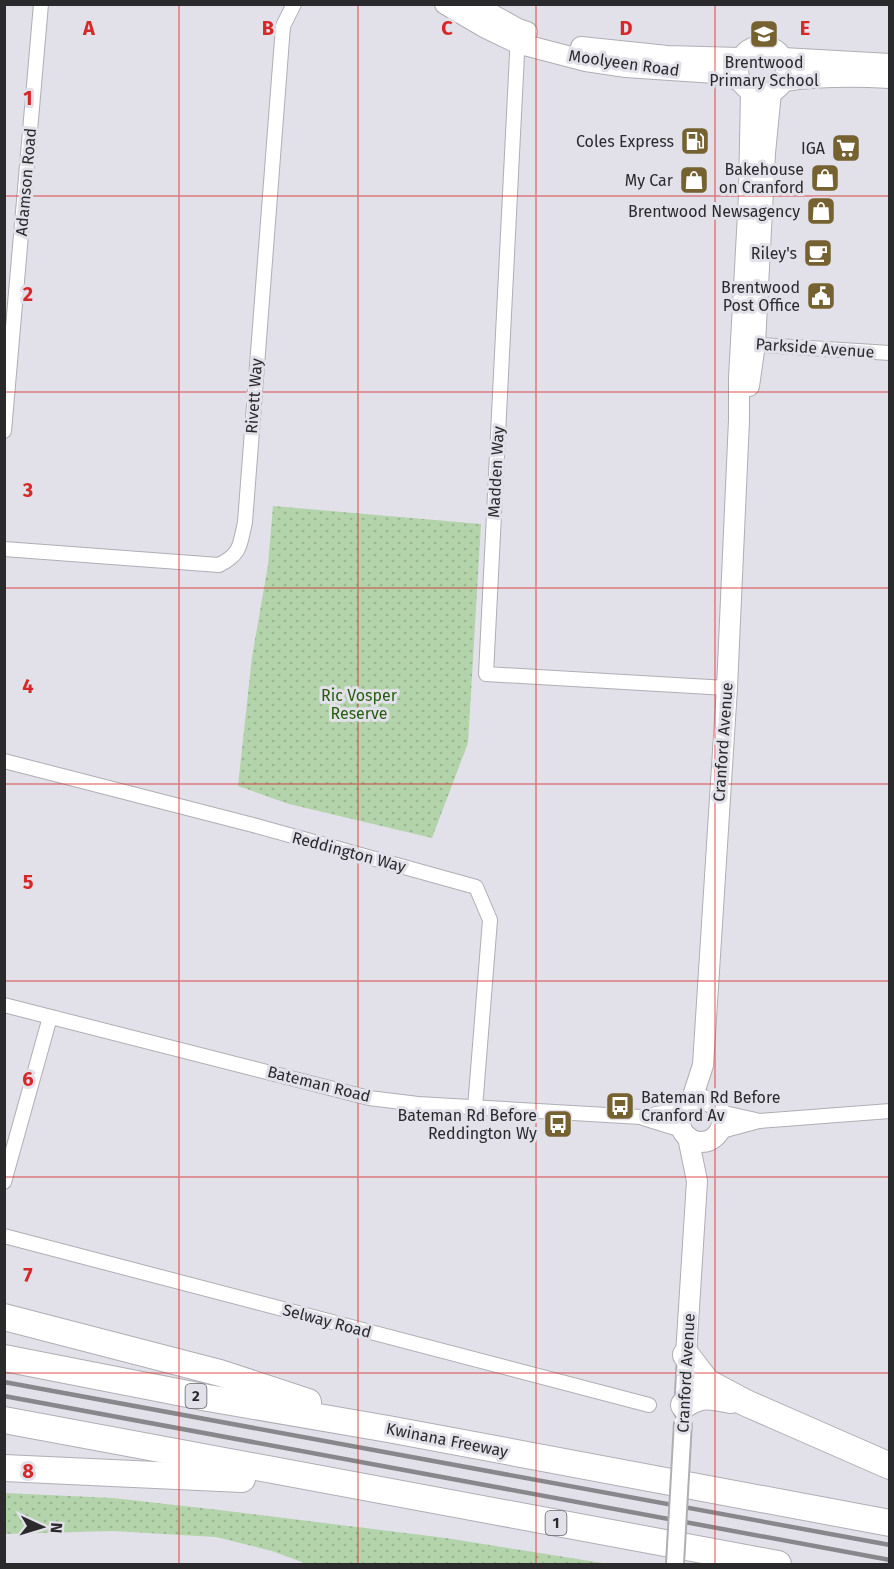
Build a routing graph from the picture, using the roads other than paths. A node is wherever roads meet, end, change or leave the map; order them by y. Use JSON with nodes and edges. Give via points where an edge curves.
{"nodes":[{"id":1,"x":41,"y":4,"type":"edge"},
{"id":2,"x":294,"y":4,"type":"edge"},
{"id":3,"x":445,"y":4,"type":"edge"},
{"id":4,"x":473,"y":4,"type":"edge"},
{"id":5,"x":518,"y":36,"type":"junction"},
{"id":6,"x":741,"y":58,"type":"junction"},
{"id":7,"x":783,"y":58,"type":"junction"},
{"id":8,"x":890,"y":64,"type":"edge"},
{"id":9,"x":890,"y":78,"type":"edge"},
{"id":10,"x":746,"y":86,"type":"junction"},
{"id":11,"x":778,"y":87,"type":"junction"},
{"id":12,"x":748,"y":344,"type":"junction"},
{"id":13,"x":890,"y":353,"type":"edge"},
{"id":14,"x":6,"y":390,"type":"edge"},
{"id":15,"x":4,"y":431,"type":"edge"},
{"id":16,"x":4,"y":549,"type":"edge"},
{"id":17,"x":727,"y":688,"type":"junction"},
{"id":18,"x":4,"y":761,"type":"edge"},
{"id":19,"x":4,"y":1005,"type":"edge"},
{"id":20,"x":50,"y":1017,"type":"junction"},
{"id":21,"x":703,"y":1065,"type":"junction"},
{"id":22,"x":687,"y":1106,"type":"junction"},
{"id":23,"x":476,"y":1108,"type":"junction"},
{"id":24,"x":890,"y":1111,"type":"edge"},
{"id":25,"x":641,"y":1117,"type":"junction"},
{"id":26,"x":759,"y":1120,"type":"junction"},
{"id":27,"x":715,"y":1122,"type":"junction"},
{"id":28,"x":685,"y":1133,"type":"junction"},
{"id":29,"x":697,"y":1181,"type":"junction"},
{"id":30,"x":4,"y":1182,"type":"edge"},
{"id":31,"x":4,"y":1236,"type":"edge"},
{"id":32,"x":4,"y":1317,"type":"edge"},
{"id":33,"x":686,"y":1355,"type":"junction"},
{"id":34,"x":4,"y":1358,"type":"edge"},
{"id":35,"x":746,"y":1403,"type":"junction"},
{"id":36,"x":649,"y":1405,"type":"dead end"},
{"id":37,"x":683,"y":1413,"type":"junction"},
{"id":38,"x":4,"y":1420,"type":"edge"},
{"id":39,"x":388,"y":1429,"type":"junction"},
{"id":40,"x":890,"y":1466,"type":"edge"},
{"id":41,"x":4,"y":1468,"type":"edge"},
{"id":42,"x":335,"y":1482,"type":"junction"},
{"id":43,"x":890,"y":1523,"type":"edge"},
{"id":44,"x":675,"y":1564,"type":"edge"},
{"id":45,"x":778,"y":1564,"type":"edge"}],
"edges":[{"from":1,"to":14,"type":"street","name":"Adamson Road"},
{"from":2,"to":16,"type":"street","name":"Rivett Way","via":[[283,26],[240,544],[232,558],[219,565]]},
{"from":3,"to":5,"type":"main road","name":"Moolyeen Road","via":[[484,27]]},
{"from":4,"to":5,"type":"main road","name":"Moolyeen Road"},
{"from":5,"to":6,"type":"main road","name":"Moolyeen Road","via":[[582,48]]},
{"from":5,"to":10,"type":"main road","name":"Moolyeen Road","via":[[586,61],[715,73]]},
{"from":5,"to":17,"type":"street","name":"Madden Way","via":[[486,674]]},
{"from":6,"to":7,"type":"main road","name":"Moolyeen Road","via":[[754,47],[762,46],[771,47]]},
{"from":6,"to":10,"type":"main road","via":[[739,74]]},
{"from":7,"to":8,"type":"main road","name":"Moolyeen Road"},
{"from":7,"to":11,"type":"main road","via":[[786,73]]},
{"from":9,"to":11,"type":"main road","name":"Moolyeen Road","via":[[823,76]]},
{"from":10,"to":11,"type":"main road","name":"Moolyeen Road","via":[[763,95]]},
{"from":10,"to":12,"type":"main road","name":"Cranford Avenue"},
{"from":11,"to":12,"type":"main road","name":"Cranford Avenue","via":[[765,153]]},
{"from":12,"to":13,"type":"street","name":"Parkside Avenue"},
{"from":12,"to":17,"type":"main road","name":"Cranford Avenue","via":[[739,378]]},
{"from":14,"to":15,"type":"street","name":"Adamson Road"},
{"from":17,"to":21,"type":"main road","name":"Cranford Avenue"},
{"from":18,"to":23,"type":"street","name":"Reddington Way","via":[[476,887],[490,920]]},
{"from":19,"to":20,"type":"street","name":"Bateman Road"},
{"from":20,"to":23,"type":"street","name":"Bateman Road","via":[[369,1098]]},
{"from":20,"to":30,"type":"street"},
{"from":21,"to":22,"type":"main road","name":"Cranford Avenue"},
{"from":21,"to":27,"type":"main road","name":"Cranford Avenue"},
{"from":22,"to":25,"type":"street","name":"Bateman Road"},
{"from":22,"to":27,"type":"main road","via":[[705,1100]]},
{"from":22,"to":28,"type":"main road","name":"Cranford Avenue","via":[[680,1120]]},
{"from":23,"to":25,"type":"street","name":"Bateman Road"},
{"from":24,"to":26,"type":"street"},
{"from":25,"to":28,"type":"street","name":"Bateman Road"},
{"from":26,"to":27,"type":"street"},
{"from":26,"to":27,"type":"street"},
{"from":27,"to":28,"type":"main road","via":[[699,1142]]},
{"from":27,"to":29,"type":"main road","name":"Cranford Avenue"},
{"from":28,"to":29,"type":"main road","name":"Cranford Avenue"},
{"from":29,"to":33,"type":"main road","name":"Cranford Avenue"},
{"from":31,"to":36,"type":"street","name":"Selway Road"},
{"from":32,"to":39,"type":"highway","via":[[220,1373]]},
{"from":33,"to":35,"type":"highway","via":[[706,1381]]},
{"from":33,"to":37,"type":"street","name":"Cranford Avenue"},
{"from":34,"to":39,"type":"highway","name":"Kwinana Freeway","number":"2"},
{"from":35,"to":37,"type":"highway","via":[[713,1396],[694,1397]]},
{"from":35,"to":40,"type":"highway"},
{"from":37,"to":44,"type":"street","name":"Cranford Avenue","bridge":true},
{"from":38,"to":42,"type":"highway"},
{"from":39,"to":43,"type":"highway","name":"Kwinana Freeway"},
{"from":41,"to":42,"type":"highway","number":"1"},
{"from":42,"to":45,"type":"highway","number":"1"}]}
